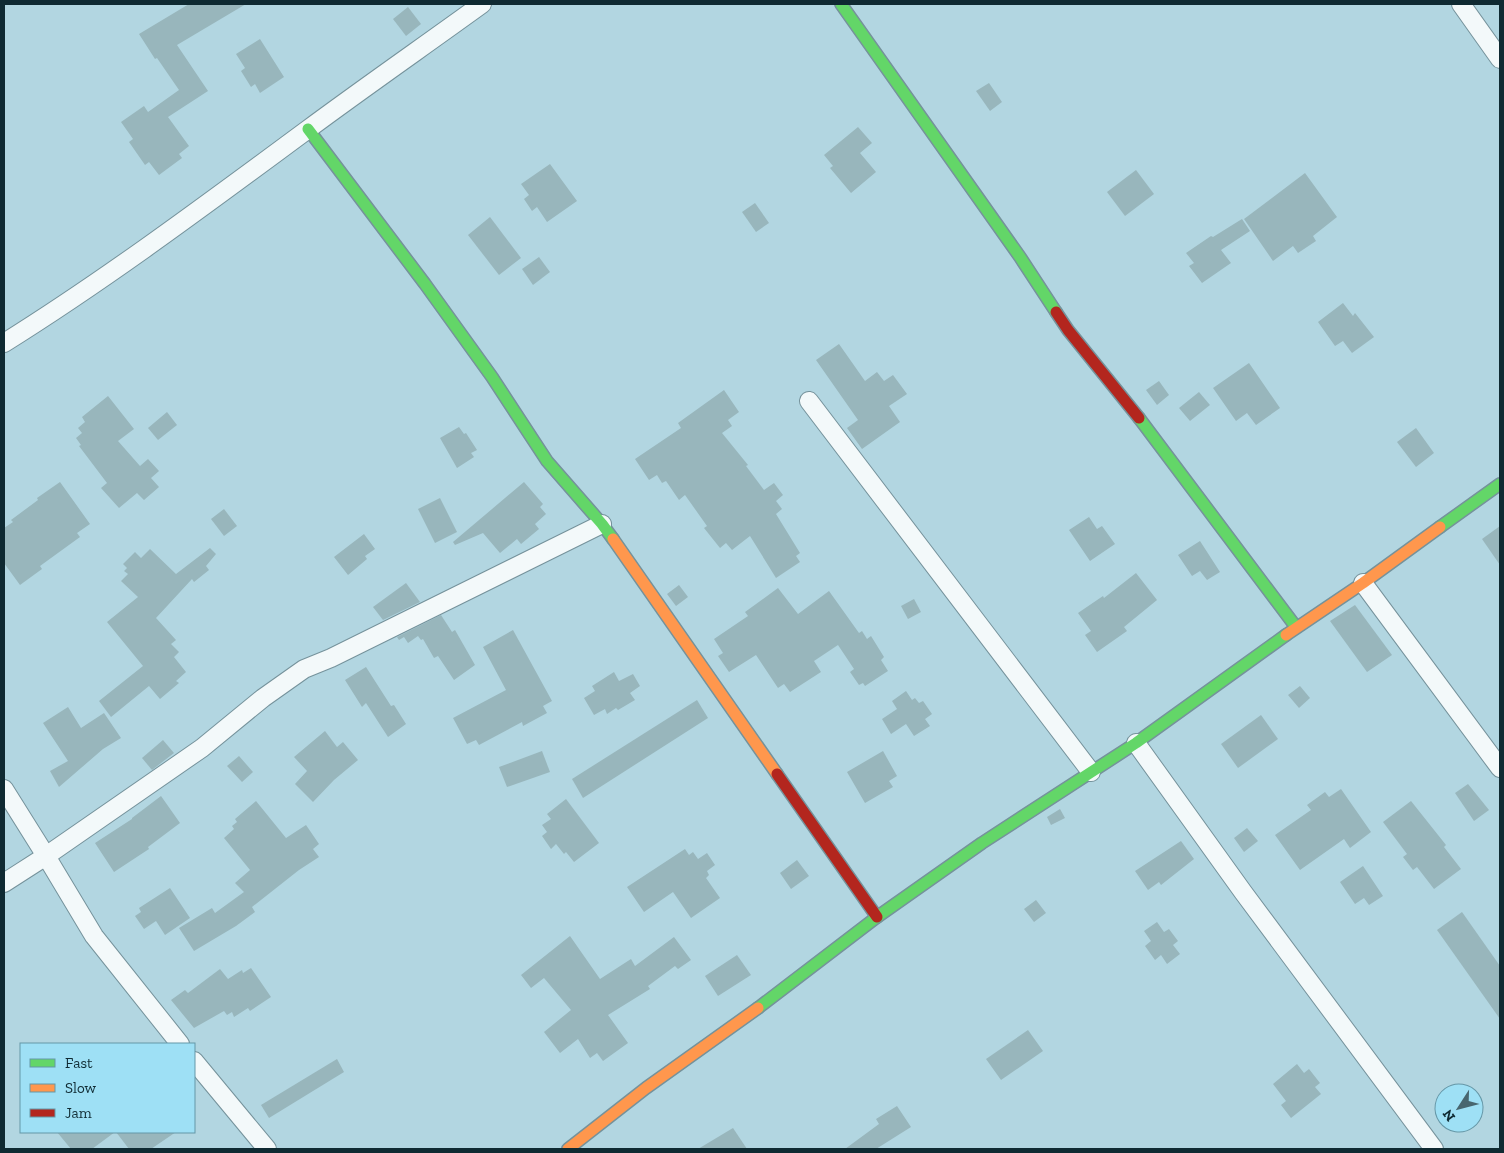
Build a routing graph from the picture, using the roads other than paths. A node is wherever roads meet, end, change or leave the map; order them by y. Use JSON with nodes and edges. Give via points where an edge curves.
{"nodes":[{"id":1,"x":482,"y":4,"type":"edge"},
{"id":2,"x":841,"y":4,"type":"edge"},
{"id":3,"x":1461,"y":4,"type":"edge"},
{"id":4,"x":1498,"y":51,"type":"edge"},
{"id":5,"x":308,"y":129,"type":"junction"},
{"id":6,"x":4,"y":343,"type":"edge"},
{"id":7,"x":809,"y":401,"type":"dead end"},
{"id":8,"x":1500,"y":484,"type":"edge"},
{"id":9,"x":602,"y":524,"type":"junction"},
{"id":10,"x":1363,"y":583,"type":"junction"},
{"id":11,"x":1296,"y":627,"type":"junction"},
{"id":12,"x":1136,"y":743,"type":"junction"},
{"id":13,"x":1500,"y":768,"type":"edge"},
{"id":14,"x":1091,"y":772,"type":"junction"},
{"id":15,"x":4,"y":789,"type":"edge"},
{"id":16,"x":46,"y":856,"type":"junction"},
{"id":17,"x":4,"y":884,"type":"edge"},
{"id":18,"x":877,"y":917,"type":"junction"},
{"id":19,"x":179,"y":1043,"type":"edge"},
{"id":20,"x":195,"y":1063,"type":"edge"},
{"id":21,"x":267,"y":1149,"type":"edge"},
{"id":22,"x":568,"y":1149,"type":"edge"},
{"id":23,"x":1434,"y":1149,"type":"edge"}],
"edges":[{"from":1,"to":5,"type":"street"},
{"from":2,"to":11,"type":"street","via":[[1068,330],[1144,424]]},
{"from":3,"to":4,"type":"street"},
{"from":5,"to":6,"type":"street","via":[[227,190],[45,318]]},
{"from":5,"to":9,"type":"street","via":[[492,376],[547,461]]},
{"from":7,"to":14,"type":"street"},
{"from":8,"to":10,"type":"street"},
{"from":9,"to":16,"type":"street","via":[[304,669],[202,748]]},
{"from":9,"to":18,"type":"street"},
{"from":10,"to":11,"type":"street"},
{"from":10,"to":13,"type":"street"},
{"from":11,"to":12,"type":"street"},
{"from":12,"to":14,"type":"street"},
{"from":12,"to":23,"type":"street"},
{"from":14,"to":18,"type":"street"},
{"from":15,"to":16,"type":"street"},
{"from":16,"to":17,"type":"street"},
{"from":16,"to":19,"type":"street","via":[[94,936]]},
{"from":18,"to":22,"type":"street"},
{"from":20,"to":21,"type":"street"}]}
